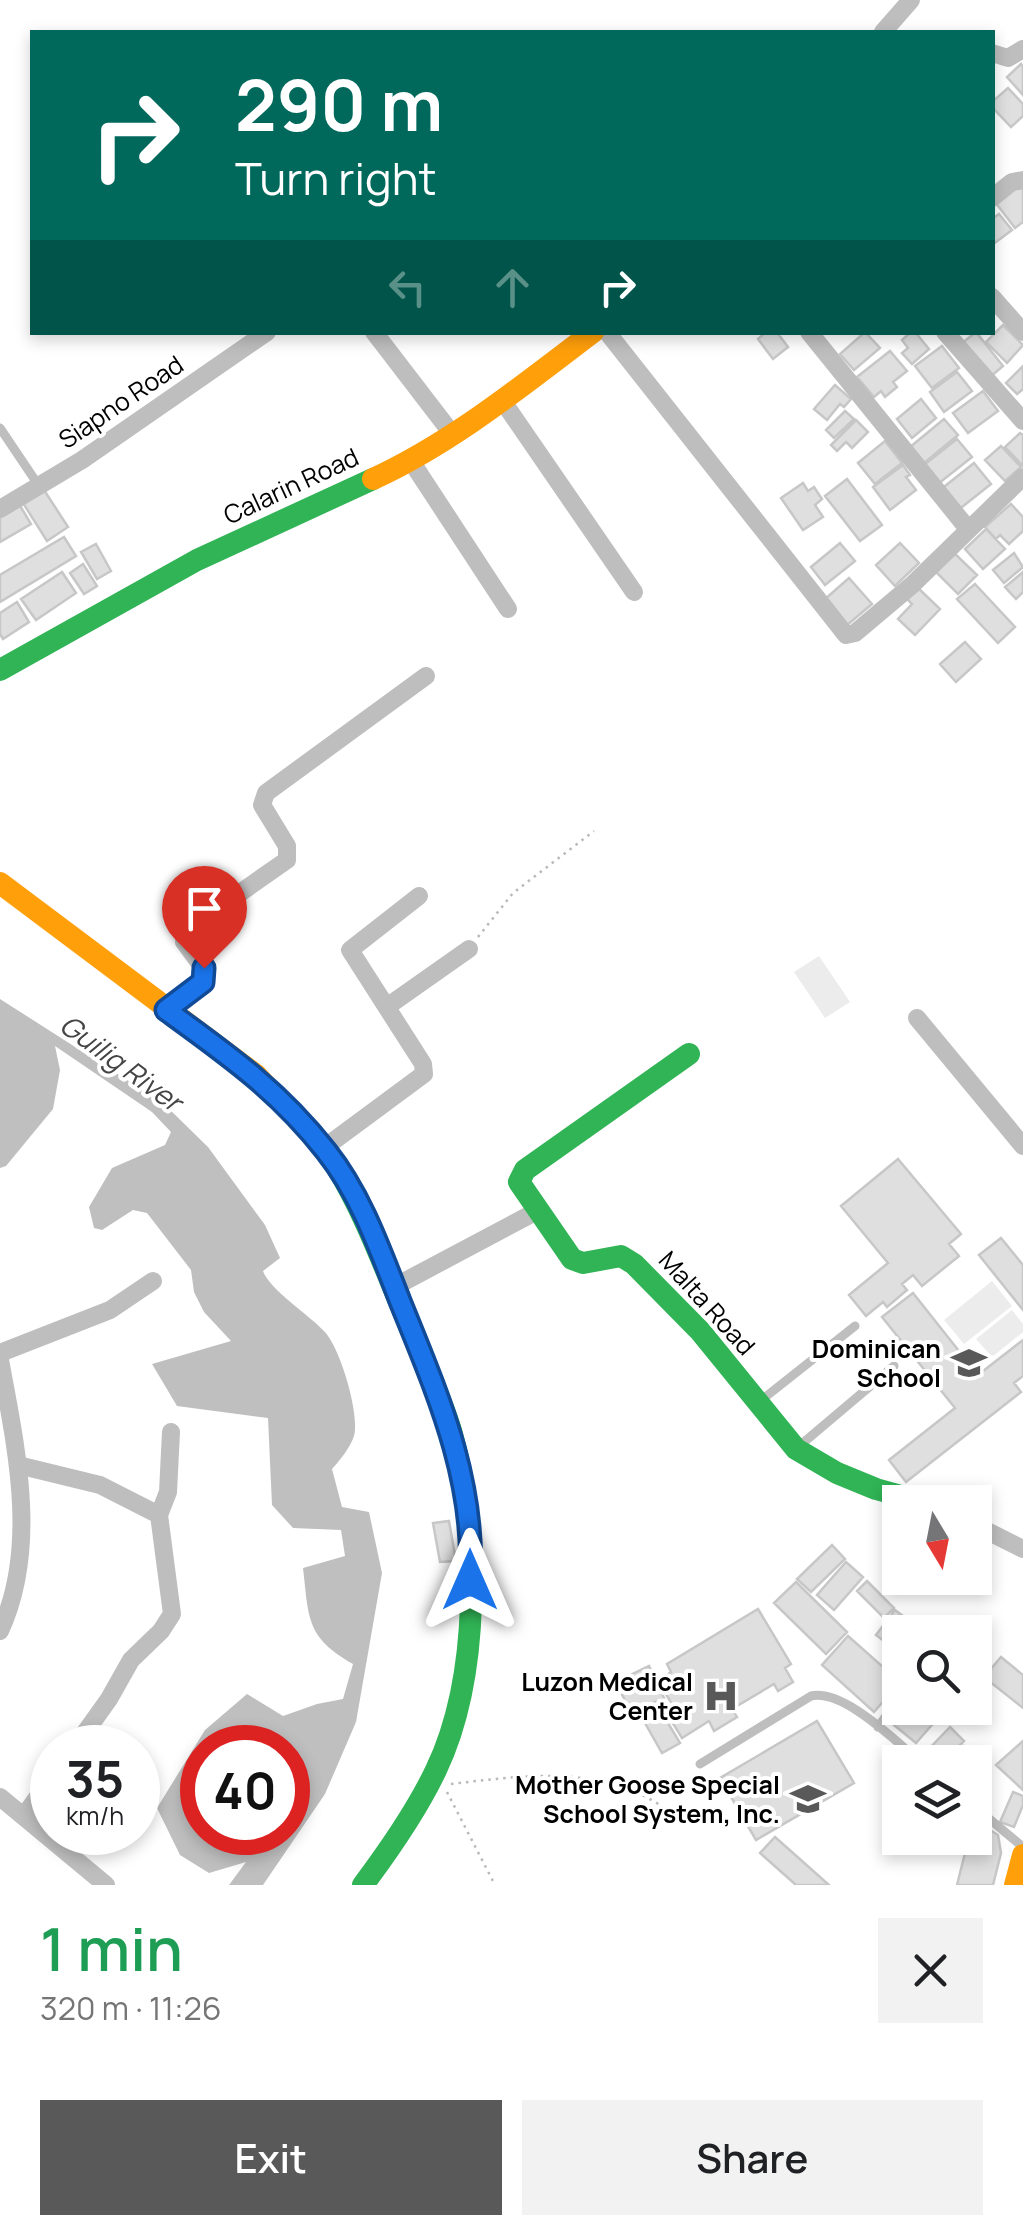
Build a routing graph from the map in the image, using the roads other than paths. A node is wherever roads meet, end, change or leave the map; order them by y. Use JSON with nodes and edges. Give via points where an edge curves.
{"nodes":[{"id":1,"x":912,"y":0,"type":"edge"},
{"id":2,"x":885,"y":30,"type":"edge"},
{"id":3,"x":1023,"y":49,"type":"edge"},
{"id":4,"x":995,"y":54,"type":"edge"},
{"id":5,"x":1023,"y":180,"type":"edge"},
{"id":6,"x":995,"y":196,"type":"edge"},
{"id":7,"x":995,"y":300,"type":"edge"},
{"id":8,"x":1023,"y":332,"type":"edge"},
{"id":9,"x":263,"y":335,"type":"edge"},
{"id":10,"x":376,"y":335,"type":"edge"},
{"id":11,"x":589,"y":335,"type":"edge"},
{"id":12,"x":609,"y":335,"type":"edge"},
{"id":13,"x":811,"y":335,"type":"edge"},
{"id":14,"x":948,"y":335,"type":"edge"},
{"id":15,"x":502,"y":400,"type":"junction"},
{"id":16,"x":1023,"y":421,"type":"edge"},
{"id":17,"x":0,"y":428,"type":"edge"},
{"id":18,"x":452,"y":435,"type":"junction"},
{"id":19,"x":411,"y":461,"type":"junction"},
{"id":20,"x":39,"y":486,"type":"junction"},
{"id":21,"x":1020,"y":487,"type":"edge"},
{"id":22,"x":0,"y":509,"type":"edge"},
{"id":23,"x":968,"y":529,"type":"junction"},
{"id":24,"x":634,"y":592,"type":"dead end"},
{"id":25,"x":508,"y":608,"type":"dead end"},
{"id":26,"x":0,"y":670,"type":"edge"},
{"id":27,"x":426,"y":676,"type":"dead end"},
{"id":28,"x":0,"y":883,"type":"edge"},
{"id":29,"x":418,"y":896,"type":"dead end"},
{"id":30,"x":468,"y":949,"type":"road end"},
{"id":31,"x":388,"y":1006,"type":"junction"},
{"id":32,"x":166,"y":1010,"type":"junction"},
{"id":33,"x":917,"y":1018,"type":"dead end"},
{"id":34,"x":689,"y":1054,"type":"dead end"},
{"id":35,"x":1023,"y":1146,"type":"edge"},
{"id":36,"x":324,"y":1148,"type":"junction"},
{"id":37,"x":538,"y":1212,"type":"junction"},
{"id":38,"x":153,"y":1281,"type":"dead end"},
{"id":39,"x":394,"y":1287,"type":"junction"},
{"id":40,"x":855,"y":1326,"type":"dead end"},
{"id":41,"x":0,"y":1356,"type":"edge"},
{"id":42,"x":894,"y":1366,"type":"dead end"},
{"id":43,"x":756,"y":1404,"type":"junction"},
{"id":44,"x":170,"y":1432,"type":"dead end"},
{"id":45,"x":796,"y":1448,"type":"junction"},
{"id":46,"x":18,"y":1464,"type":"junction"},
{"id":47,"x":882,"y":1491,"type":"edge"},
{"id":48,"x":158,"y":1516,"type":"junction"},
{"id":49,"x":992,"y":1533,"type":"edge"},
{"id":50,"x":1023,"y":1549,"type":"edge"},
{"id":51,"x":0,"y":1631,"type":"edge"},
{"id":52,"x":882,"y":1722,"type":"edge"},
{"id":53,"x":90,"y":1725,"type":"edge"},
{"id":54,"x":878,"y":1727,"type":"junction"},
{"id":55,"x":900,"y":1745,"type":"edge"},
{"id":56,"x":700,"y":1764,"type":"dead end"},
{"id":57,"x":0,"y":1797,"type":"edge"},
{"id":58,"x":30,"y":1808,"type":"edge"},
{"id":59,"x":24,"y":1816,"type":"junction"},
{"id":60,"x":992,"y":1821,"type":"edge"},
{"id":61,"x":1023,"y":1847,"type":"edge"},
{"id":62,"x":106,"y":1885,"type":"edge"},
{"id":63,"x":363,"y":1885,"type":"edge"}],
"edges":[{"from":1,"to":2,"type":"street"},
{"from":3,"to":4,"type":"street","via":[[1008,58]]},
{"from":5,"to":6,"type":"street"},
{"from":7,"to":8,"type":"street"},
{"from":9,"to":20,"type":"street","name":"Siapno Road"},
{"from":10,"to":18,"type":"street"},
{"from":11,"to":15,"type":"street","name":"Calarin Road"},
{"from":12,"to":23,"type":"street","via":[[846,634],[912,585]]},
{"from":13,"to":23,"type":"street"},
{"from":14,"to":16,"type":"street"},
{"from":15,"to":18,"type":"street","name":"Calarin Road"},
{"from":15,"to":24,"type":"street"},
{"from":17,"to":20,"type":"lane"},
{"from":18,"to":19,"type":"street","name":"Calarin Road"},
{"from":19,"to":25,"type":"street"},
{"from":19,"to":26,"type":"street","name":"Calarin Road","via":[[197,560]]},
{"from":20,"to":22,"type":"street","name":"Siapno Road"},
{"from":21,"to":23,"type":"street"},
{"from":27,"to":32,"type":"street","via":[[266,793],[262,805],[287,860],[187,930],[184,942],[205,977]]},
{"from":28,"to":32,"type":"street"},
{"from":29,"to":31,"type":"street","via":[[350,950]]},
{"from":30,"to":31,"type":"street"},
{"from":31,"to":36,"type":"street","via":[[424,1074]]},
{"from":32,"to":36,"type":"street","via":[[256,1075]]},
{"from":33,"to":35,"type":"street"},
{"from":34,"to":37,"type":"street","via":[[520,1174]]},
{"from":36,"to":39,"type":"street","via":[[358,1200]]},
{"from":37,"to":39,"type":"street"},
{"from":37,"to":43,"type":"street","name":"Malta Road","via":[[572,1260],[621,1256],[634,1264],[700,1331]]},
{"from":38,"to":41,"type":"street","via":[[110,1310]]},
{"from":39,"to":63,"type":"street","via":[[451,1430],[472,1553],[464,1672],[446,1744],[392,1846]]},
{"from":40,"to":43,"type":"lane"},
{"from":41,"to":46,"type":"street"},
{"from":42,"to":45,"type":"lane"},
{"from":43,"to":45,"type":"street","name":"Malta Road"},
{"from":44,"to":48,"type":"street","via":[[168,1492]]},
{"from":45,"to":47,"type":"street","name":"Malta Road"},
{"from":46,"to":48,"type":"street","via":[[100,1485]]},
{"from":46,"to":51,"type":"street","via":[[16,1582]]},
{"from":48,"to":53,"type":"street","via":[[172,1614],[131,1660]]},
{"from":49,"to":50,"type":"street"},
{"from":52,"to":54,"type":"lane"},
{"from":54,"to":55,"type":"lane"},
{"from":54,"to":56,"type":"lane","via":[[824,1693]]},
{"from":57,"to":59,"type":"street"},
{"from":58,"to":59,"type":"street"},
{"from":59,"to":62,"type":"street"},
{"from":60,"to":61,"type":"lane"}]}
